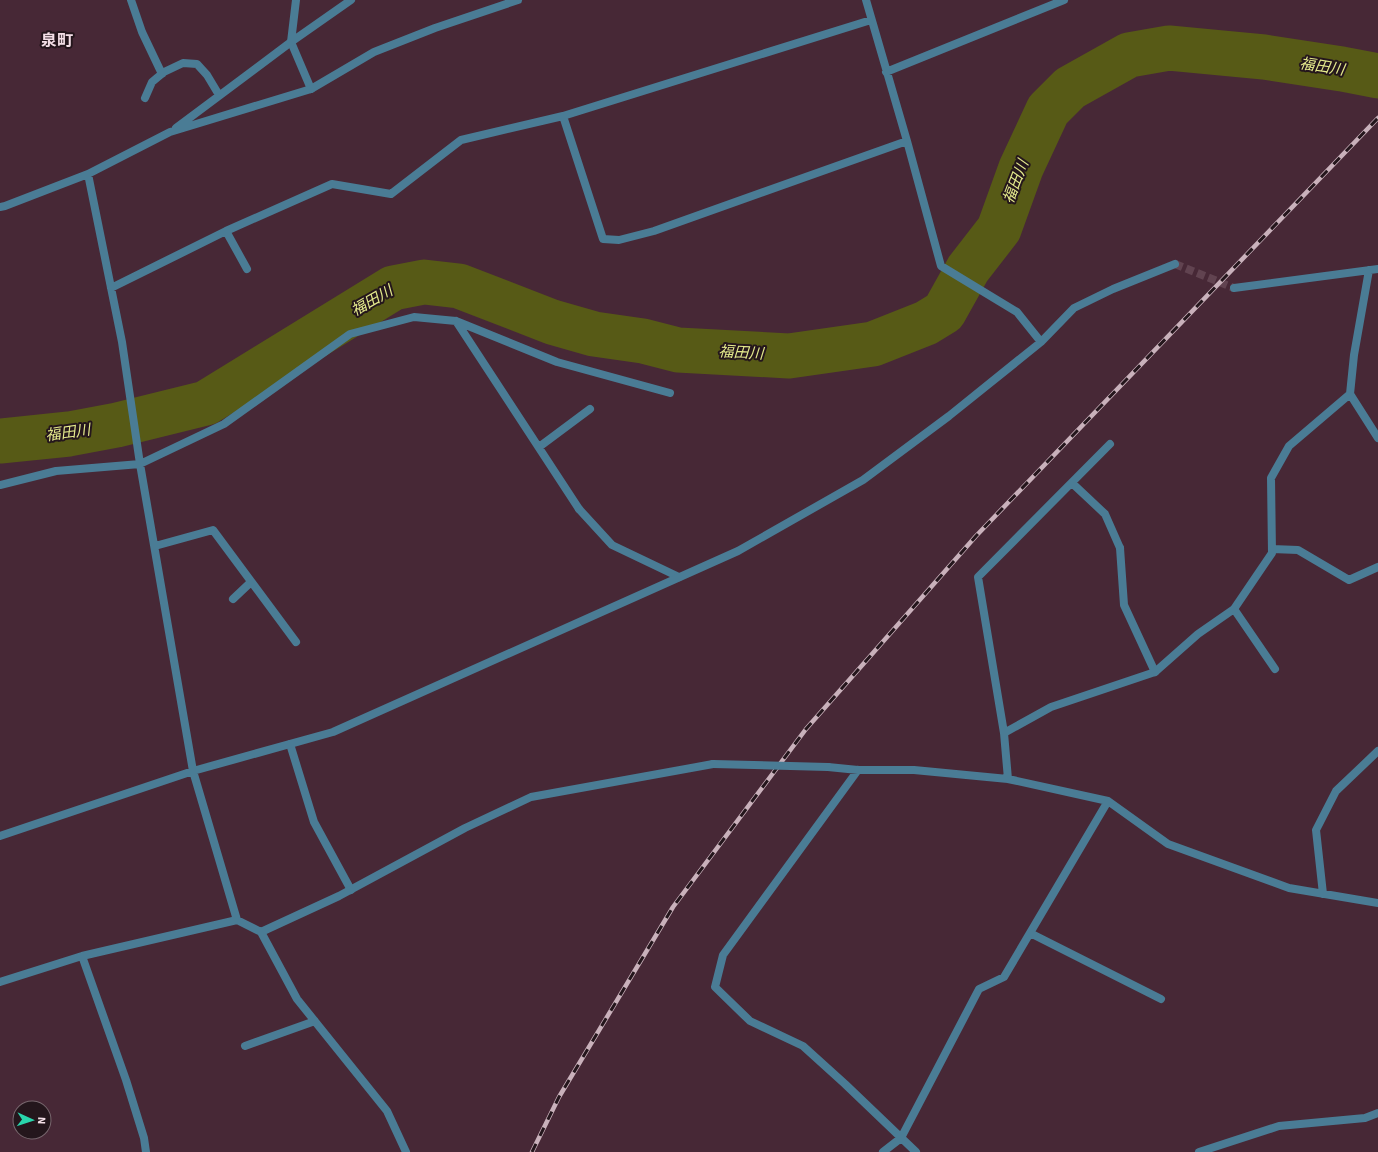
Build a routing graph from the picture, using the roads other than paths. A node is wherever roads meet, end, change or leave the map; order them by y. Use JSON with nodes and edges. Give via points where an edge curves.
{"nodes":[{"id":1,"x":131,"y":0,"type":"edge"},
{"id":2,"x":296,"y":0,"type":"edge"},
{"id":3,"x":351,"y":0,"type":"edge"},
{"id":4,"x":518,"y":0,"type":"edge"},
{"id":5,"x":866,"y":0,"type":"edge"},
{"id":6,"x":1064,"y":0,"type":"edge"},
{"id":7,"x":871,"y":20,"type":"junction"},
{"id":8,"x":291,"y":42,"type":"junction"},
{"id":9,"x":886,"y":72,"type":"junction"},
{"id":10,"x":162,"y":74,"type":"junction"},
{"id":11,"x":310,"y":89,"type":"junction"},
{"id":12,"x":219,"y":95,"type":"junction"},
{"id":13,"x":145,"y":98,"type":"dead end"},
{"id":14,"x":563,"y":116,"type":"junction"},
{"id":15,"x":170,"y":132,"type":"junction"},
{"id":16,"x":907,"y":141,"type":"junction"},
{"id":17,"x":88,"y":174,"type":"junction"},
{"id":18,"x":0,"y":207,"type":"edge"},
{"id":19,"x":226,"y":231,"type":"junction"},
{"id":20,"x":1175,"y":264,"type":"tunnel mouth"},
{"id":21,"x":247,"y":269,"type":"dead end"},
{"id":22,"x":1378,"y":269,"type":"edge"},
{"id":23,"x":1369,"y":270,"type":"junction"},
{"id":24,"x":111,"y":288,"type":"junction"},
{"id":25,"x":1234,"y":288,"type":"tunnel mouth"},
{"id":26,"x":456,"y":321,"type":"junction"},
{"id":27,"x":1041,"y":342,"type":"junction"},
{"id":28,"x":670,"y":393,"type":"dead end"},
{"id":29,"x":1350,"y":394,"type":"junction"},
{"id":30,"x":590,"y":409,"type":"dead end"},
{"id":31,"x":1378,"y":438,"type":"edge"},
{"id":32,"x":1110,"y":444,"type":"dead end"},
{"id":33,"x":539,"y":447,"type":"junction"},
{"id":34,"x":140,"y":464,"type":"junction"},
{"id":35,"x":1072,"y":483,"type":"junction"},
{"id":36,"x":0,"y":485,"type":"edge"},
{"id":37,"x":155,"y":546,"type":"junction"},
{"id":38,"x":1272,"y":549,"type":"junction"},
{"id":39,"x":1378,"y":568,"type":"edge"},
{"id":40,"x":679,"y":578,"type":"junction"},
{"id":41,"x":252,"y":582,"type":"junction"},
{"id":42,"x":233,"y":599,"type":"dead end"},
{"id":43,"x":1234,"y":609,"type":"junction"},
{"id":44,"x":296,"y":642,"type":"dead end"},
{"id":45,"x":1275,"y":669,"type":"dead end"},
{"id":46,"x":1154,"y":672,"type":"junction"},
{"id":47,"x":1004,"y":733,"type":"junction"},
{"id":48,"x":290,"y":744,"type":"junction"},
{"id":49,"x":1378,"y":750,"type":"edge"},
{"id":50,"x":858,"y":770,"type":"junction"},
{"id":51,"x":193,"y":771,"type":"junction"},
{"id":52,"x":1008,"y":779,"type":"junction"},
{"id":53,"x":1108,"y":801,"type":"junction"},
{"id":54,"x":0,"y":836,"type":"edge"},
{"id":55,"x":351,"y":890,"type":"junction"},
{"id":56,"x":1323,"y":894,"type":"junction"},
{"id":57,"x":1378,"y":903,"type":"edge"},
{"id":58,"x":237,"y":920,"type":"junction"},
{"id":59,"x":261,"y":932,"type":"junction"},
{"id":60,"x":1030,"y":933,"type":"junction"},
{"id":61,"x":82,"y":956,"type":"junction"},
{"id":62,"x":0,"y":982,"type":"edge"},
{"id":63,"x":1161,"y":999,"type":"dead end"},
{"id":64,"x":315,"y":1021,"type":"junction"},
{"id":65,"x":245,"y":1046,"type":"dead end"},
{"id":66,"x":1378,"y":1113,"type":"edge"},
{"id":67,"x":901,"y":1138,"type":"junction"},
{"id":68,"x":146,"y":1152,"type":"edge"},
{"id":69,"x":406,"y":1152,"type":"edge"},
{"id":70,"x":883,"y":1152,"type":"edge"},
{"id":71,"x":916,"y":1152,"type":"edge"},
{"id":72,"x":1199,"y":1152,"type":"edge"}],
"edges":[{"from":1,"to":10,"type":"street","via":[[142,32]]},
{"from":2,"to":8,"type":"street"},
{"from":3,"to":8,"type":"street"},
{"from":4,"to":11,"type":"street","via":[[374,52]]},
{"from":5,"to":7,"type":"street"},
{"from":6,"to":9,"type":"street"},
{"from":7,"to":9,"type":"street"},
{"from":7,"to":14,"type":"street"},
{"from":8,"to":11,"type":"street"},
{"from":8,"to":12,"type":"street"},
{"from":9,"to":16,"type":"street"},
{"from":10,"to":12,"type":"street","via":[[183,63],[198,64]]},
{"from":10,"to":13,"type":"street","via":[[152,82]]},
{"from":11,"to":15,"type":"street"},
{"from":12,"to":15,"type":"street"},
{"from":14,"to":16,"type":"street","via":[[603,239],[619,240],[654,231]]},
{"from":14,"to":19,"type":"street","via":[[461,140],[391,194],[332,184]]},
{"from":15,"to":17,"type":"street"},
{"from":16,"to":27,"type":"street","via":[[941,266],[1017,312]]},
{"from":17,"to":18,"type":"street"},
{"from":17,"to":24,"type":"street"},
{"from":19,"to":21,"type":"street"},
{"from":19,"to":24,"type":"street"},
{"from":20,"to":27,"type":"street","via":[[1074,308]]},
{"from":22,"to":23,"type":"street"},
{"from":23,"to":25,"type":"street"},
{"from":23,"to":29,"type":"street"},
{"from":24,"to":34,"type":"street","via":[[122,342]]},
{"from":26,"to":28,"type":"street","via":[[557,362]]},
{"from":26,"to":33,"type":"street"},
{"from":26,"to":34,"type":"street","via":[[414,317],[350,334],[224,424]]},
{"from":27,"to":40,"type":"street","via":[[949,416],[863,480],[738,551]]},
{"from":29,"to":31,"type":"street"},
{"from":29,"to":38,"type":"street","via":[[1289,446],[1271,478]]},
{"from":30,"to":33,"type":"street"},
{"from":32,"to":35,"type":"street"},
{"from":33,"to":40,"type":"street","via":[[579,509],[612,544]]},
{"from":34,"to":36,"type":"street","via":[[56,471]]},
{"from":34,"to":37,"type":"street"},
{"from":35,"to":46,"type":"street","via":[[1105,514],[1120,548],[1124,605]]},
{"from":35,"to":47,"type":"street","via":[[978,577]]},
{"from":37,"to":41,"type":"street","via":[[213,530]]},
{"from":37,"to":51,"type":"street"},
{"from":38,"to":39,"type":"street","via":[[1298,550],[1349,580]]},
{"from":38,"to":43,"type":"street","via":[[1272,553]]},
{"from":40,"to":48,"type":"street","via":[[333,732]]},
{"from":41,"to":42,"type":"street"},
{"from":41,"to":44,"type":"street"},
{"from":43,"to":45,"type":"street"},
{"from":43,"to":46,"type":"street","via":[[1198,634]]},
{"from":46,"to":47,"type":"street","via":[[1051,707]]},
{"from":47,"to":52,"type":"street"},
{"from":48,"to":51,"type":"street"},
{"from":48,"to":55,"type":"street","via":[[314,822]]},
{"from":49,"to":56,"type":"street","via":[[1336,791],[1316,830]]},
{"from":50,"to":52,"type":"street","via":[[914,770]]},
{"from":50,"to":55,"type":"street","bridge":true,"via":[[828,766],[713,764],[531,798],[465,828]]},
{"from":50,"to":67,"type":"street","via":[[723,955],[715,987],[750,1021],[803,1046]]},
{"from":51,"to":54,"type":"street"},
{"from":51,"to":58,"type":"street"},
{"from":52,"to":53,"type":"street"},
{"from":53,"to":56,"type":"street","via":[[1168,844],[1289,888]]},
{"from":53,"to":60,"type":"street"},
{"from":55,"to":59,"type":"street"},
{"from":56,"to":57,"type":"street"},
{"from":58,"to":59,"type":"street"},
{"from":58,"to":61,"type":"street"},
{"from":59,"to":64,"type":"street","via":[[297,999]]},
{"from":60,"to":63,"type":"street"},
{"from":60,"to":67,"type":"street","via":[[1004,977],[979,989]]},
{"from":61,"to":62,"type":"street"},
{"from":61,"to":68,"type":"street","via":[[126,1080]]},
{"from":64,"to":65,"type":"street"},
{"from":64,"to":69,"type":"street","via":[[387,1111]]},
{"from":66,"to":72,"type":"street","via":[[1365,1118],[1280,1126]]},
{"from":67,"to":70,"type":"street"},
{"from":67,"to":71,"type":"street"}]}
